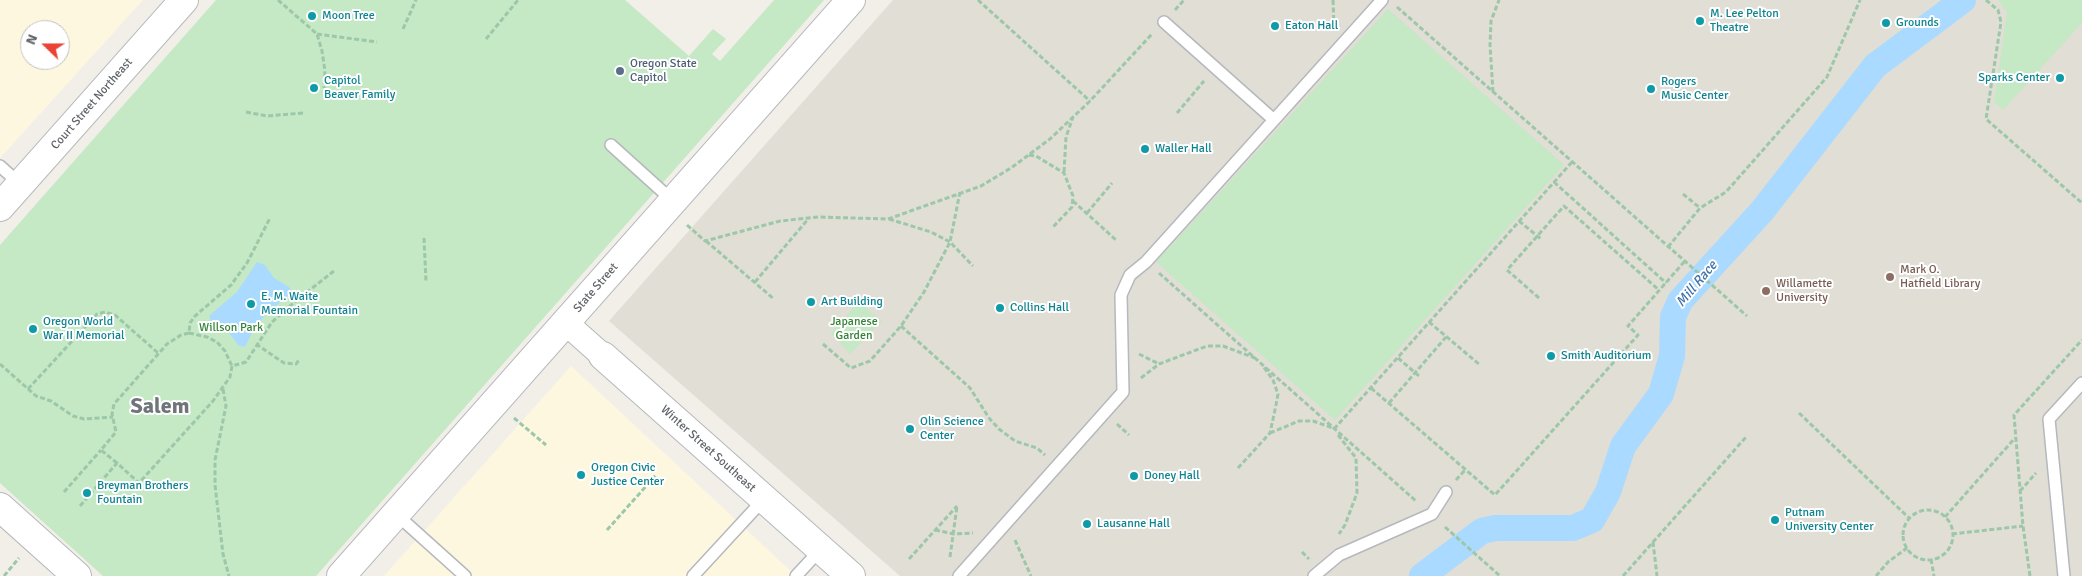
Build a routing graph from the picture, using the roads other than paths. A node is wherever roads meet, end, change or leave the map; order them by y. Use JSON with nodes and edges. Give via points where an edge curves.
{"nodes":[{"id":1,"x":184,"y":0,"type":"edge"},
{"id":2,"x":851,"y":0,"type":"edge"},
{"id":3,"x":1382,"y":0,"type":"edge"},
{"id":4,"x":1164,"y":22,"type":"road end"},
{"id":5,"x":1274,"y":120,"type":"junction"},
{"id":6,"x":611,"y":145,"type":"dead end"},
{"id":7,"x":0,"y":166,"type":"edge"},
{"id":8,"x":20,"y":184,"type":"junction"},
{"id":9,"x":670,"y":205,"type":"junction"},
{"id":10,"x":0,"y":208,"type":"edge"},
{"id":11,"x":566,"y":323,"type":"junction"},
{"id":12,"x":603,"y":356,"type":"joint"},
{"id":13,"x":2082,"y":383,"type":"edge"},
{"id":14,"x":1446,"y":492,"type":"dead end"},
{"id":15,"x":764,"y":499,"type":"junction"},
{"id":16,"x":0,"y":507,"type":"edge"},
{"id":17,"x":396,"y":514,"type":"junction"},
{"id":18,"x":821,"y":549,"type":"junction"},
{"id":19,"x":78,"y":576,"type":"edge"},
{"id":20,"x":341,"y":576,"type":"edge"},
{"id":21,"x":465,"y":576,"type":"edge"},
{"id":22,"x":693,"y":576,"type":"edge"},
{"id":23,"x":796,"y":576,"type":"edge"},
{"id":24,"x":851,"y":576,"type":"edge"},
{"id":25,"x":959,"y":576,"type":"edge"},
{"id":26,"x":1314,"y":576,"type":"edge"},
{"id":27,"x":2064,"y":576,"type":"edge"}],
"edges":[{"from":1,"to":8,"type":"main road","name":"Court Street Northeast"},
{"from":2,"to":9,"type":"main road","name":"State Street"},
{"from":3,"to":5,"type":"lane"},
{"from":4,"to":5,"type":"lane"},
{"from":5,"to":25,"type":"lane","via":[[1146,262],[1130,275],[1121,295],[1123,392]]},
{"from":6,"to":9,"type":"lane"},
{"from":7,"to":8,"type":"lane"},
{"from":8,"to":10,"type":"main road","name":"Court Street Northeast"},
{"from":9,"to":11,"type":"main road","name":"State Street"},
{"from":11,"to":12,"type":"street","name":"Winter Street Southeast"},
{"from":11,"to":17,"type":"main road","name":"State Street"},
{"from":12,"to":15,"type":"main road","name":"Winter Street Southeast"},
{"from":13,"to":27,"type":"lane","via":[[2049,419]]},
{"from":14,"to":26,"type":"lane","via":[[1432,514],[1339,555]]},
{"from":15,"to":18,"type":"main road","name":"Winter Street Southeast"},
{"from":15,"to":22,"type":"lane"},
{"from":16,"to":19,"type":"main road"},
{"from":17,"to":20,"type":"main road","name":"State Street"},
{"from":17,"to":21,"type":"lane"},
{"from":18,"to":23,"type":"lane"},
{"from":18,"to":24,"type":"main road","name":"Winter Street Southeast"}]}
